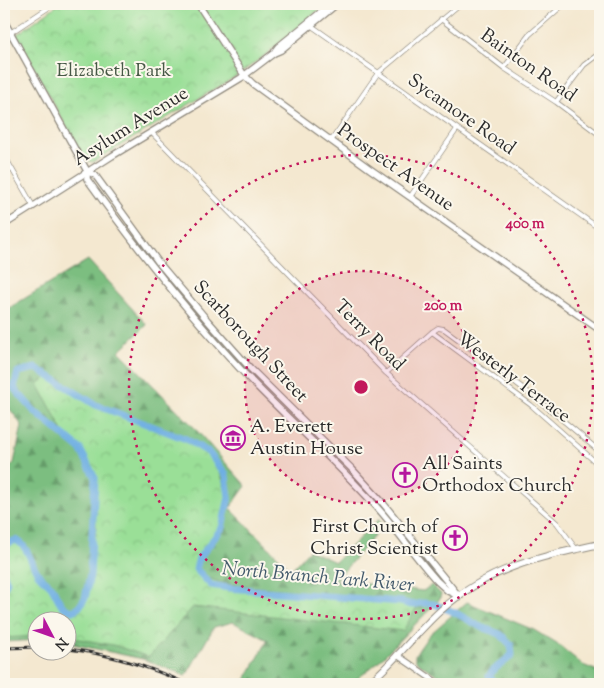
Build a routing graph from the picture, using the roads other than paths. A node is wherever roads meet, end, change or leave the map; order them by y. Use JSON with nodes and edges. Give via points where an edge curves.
{"nodes":[{"id":1,"x":54,"y":4,"type":"edge"},
{"id":2,"x":198,"y":4,"type":"edge"},
{"id":3,"x":331,"y":4,"type":"edge"},
{"id":4,"x":337,"y":4,"type":"edge"},
{"id":5,"x":460,"y":4,"type":"edge"},
{"id":6,"x":564,"y":4,"type":"edge"},
{"id":7,"x":47,"y":6,"type":"edge"},
{"id":8,"x":441,"y":19,"type":"junction"},
{"id":9,"x":4,"y":21,"type":"edge"},
{"id":10,"x":309,"y":24,"type":"junction"},
{"id":11,"x":10,"y":33,"type":"junction"},
{"id":12,"x":4,"y":37,"type":"edge"},
{"id":13,"x":600,"y":53,"type":"edge"},
{"id":14,"x":504,"y":68,"type":"junction"},
{"id":15,"x":378,"y":73,"type":"junction"},
{"id":16,"x":244,"y":76,"type":"junction"},
{"id":17,"x":556,"y":102,"type":"junction"},
{"id":18,"x":457,"y":130,"type":"junction"},
{"id":19,"x":151,"y":132,"type":"junction"},
{"id":20,"x":600,"y":135,"type":"edge"},
{"id":21,"x":331,"y":142,"type":"junction"},
{"id":22,"x":4,"y":155,"type":"edge"},
{"id":23,"x":87,"y":171,"type":"junction"},
{"id":24,"x":410,"y":197,"type":"junction"},
{"id":25,"x":33,"y":206,"type":"junction"},
{"id":26,"x":127,"y":221,"type":"junction"},
{"id":27,"x":4,"y":225,"type":"edge"},
{"id":28,"x":121,"y":226,"type":"junction"},
{"id":29,"x":600,"y":229,"type":"edge"},
{"id":30,"x":159,"y":263,"type":"junction"},
{"id":31,"x":153,"y":267,"type":"junction"},
{"id":32,"x":208,"y":321,"type":"junction"},
{"id":33,"x":202,"y":327,"type":"junction"},
{"id":34,"x":600,"y":330,"type":"edge"},
{"id":35,"x":432,"y":332,"type":"junction"},
{"id":36,"x":250,"y":368,"type":"junction"},
{"id":37,"x":386,"y":373,"type":"junction"},
{"id":38,"x":245,"y":374,"type":"junction"},
{"id":39,"x":300,"y":418,"type":"junction"},
{"id":40,"x":295,"y":424,"type":"junction"},
{"id":41,"x":600,"y":452,"type":"edge"},
{"id":42,"x":600,"y":466,"type":"edge"},
{"id":43,"x":352,"y":469,"type":"junction"},
{"id":44,"x":345,"y":473,"type":"junction"},
{"id":45,"x":382,"y":502,"type":"junction"},
{"id":46,"x":377,"y":507,"type":"junction"},
{"id":47,"x":600,"y":544,"type":"edge"},
{"id":48,"x":576,"y":550,"type":"junction"},
{"id":49,"x":458,"y":596,"type":"junction"},
{"id":50,"x":398,"y":655,"type":"junction"},
{"id":51,"x":368,"y":684,"type":"edge"},
{"id":52,"x":439,"y":684,"type":"edge"}],
"edges":[{"from":1,"to":7,"type":"street"},
{"from":2,"to":16,"type":"main road","name":"Prospect Avenue"},
{"from":3,"to":10,"type":"main road","name":"Asylum Avenue"},
{"from":4,"to":10,"type":"main road","name":"Asylum Avenue"},
{"from":5,"to":8,"type":"street"},
{"from":6,"to":14,"type":"street","via":[[529,35]]},
{"from":7,"to":11,"type":"street"},
{"from":8,"to":14,"type":"street","name":"Bainton Road"},
{"from":8,"to":15,"type":"street"},
{"from":9,"to":11,"type":"main road"},
{"from":10,"to":15,"type":"street","name":"Sycamore Road"},
{"from":10,"to":16,"type":"main road","name":"Asylum Avenue","via":[[281,50]]},
{"from":11,"to":12,"type":"street"},
{"from":11,"to":23,"type":"main road"},
{"from":13,"to":17,"type":"street","via":[[584,65]]},
{"from":14,"to":17,"type":"street","name":"Bainton Road"},
{"from":15,"to":18,"type":"street","name":"Sycamore Road"},
{"from":15,"to":21,"type":"street"},
{"from":16,"to":19,"type":"main road","name":"Asylum Avenue"},
{"from":16,"to":21,"type":"main road","name":"Prospect Avenue"},
{"from":17,"to":20,"type":"street","name":"Bainton Road"},
{"from":18,"to":24,"type":"street"},
{"from":18,"to":29,"type":"street","name":"Sycamore Road"},
{"from":19,"to":23,"type":"main road","name":"Asylum Avenue"},
{"from":19,"to":37,"type":"street","name":"Terry Road"},
{"from":21,"to":24,"type":"main road","name":"Prospect Avenue"},
{"from":22,"to":25,"type":"street"},
{"from":23,"to":25,"type":"main road","name":"Asylum Avenue"},
{"from":23,"to":26,"type":"main road","name":"Scarborough Street","via":[[95,175]]},
{"from":23,"to":28,"type":"main road","name":"Scarborough Street","via":[[88,179]]},
{"from":24,"to":34,"type":"main road","name":"Prospect Avenue"},
{"from":25,"to":27,"type":"main road","name":"Asylum Avenue"},
{"from":26,"to":28,"type":"main road"},
{"from":26,"to":30,"type":"main road","name":"Scarborough Street"},
{"from":28,"to":31,"type":"main road","name":"Scarborough Street"},
{"from":30,"to":31,"type":"main road"},
{"from":30,"to":32,"type":"main road","name":"Scarborough Street"},
{"from":31,"to":33,"type":"main road","name":"Scarborough Street"},
{"from":32,"to":33,"type":"main road"},
{"from":32,"to":36,"type":"main road","name":"Scarborough Street"},
{"from":33,"to":38,"type":"main road","name":"Scarborough Street"},
{"from":35,"to":37,"type":"street","name":"Westerly Terrace"},
{"from":35,"to":41,"type":"street","name":"Westerly Terrace","via":[[444,329],[558,414]]},
{"from":35,"to":42,"type":"street","name":"Westerly Terrace","via":[[531,405]]},
{"from":36,"to":38,"type":"main road"},
{"from":36,"to":39,"type":"main road","name":"Scarborough Street"},
{"from":37,"to":48,"type":"street","name":"Terry Road","via":[[557,523]]},
{"from":38,"to":40,"type":"main road","name":"Scarborough Street"},
{"from":39,"to":40,"type":"main road"},
{"from":39,"to":43,"type":"main road","name":"Scarborough Street"},
{"from":40,"to":44,"type":"main road","name":"Scarborough Street"},
{"from":43,"to":44,"type":"main road"},
{"from":43,"to":45,"type":"main road","name":"Scarborough Street"},
{"from":44,"to":46,"type":"main road","name":"Scarborough Street"},
{"from":45,"to":46,"type":"main road"},
{"from":45,"to":49,"type":"main road","name":"Scarborough Street"},
{"from":46,"to":49,"type":"main road","name":"Scarborough Street","via":[[437,581]]},
{"from":47,"to":48,"type":"highway"},
{"from":48,"to":49,"type":"highway","via":[[518,564]]},
{"from":49,"to":50,"type":"highway","via":[[438,612]]},
{"from":50,"to":51,"type":"highway"},
{"from":50,"to":52,"type":"street"}]}
